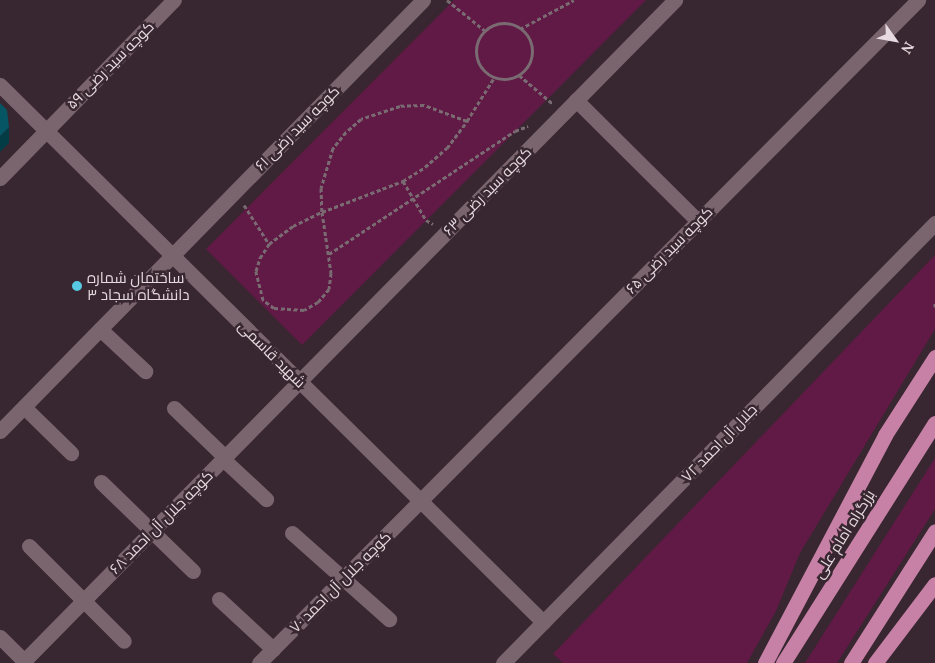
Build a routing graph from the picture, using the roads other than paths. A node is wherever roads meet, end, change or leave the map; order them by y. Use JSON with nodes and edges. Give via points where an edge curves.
{"nodes":[{"id":1,"x":174,"y":0,"type":"edge"},
{"id":2,"x":423,"y":0,"type":"edge"},
{"id":3,"x":675,"y":0,"type":"edge"},
{"id":4,"x":918,"y":0,"type":"edge"},
{"id":5,"x":0,"y":85,"type":"edge"},
{"id":6,"x":576,"y":100,"type":"junction"},
{"id":7,"x":46,"y":131,"type":"junction"},
{"id":8,"x":0,"y":178,"type":"edge"},
{"id":9,"x":698,"y":220,"type":"junction"},
{"id":10,"x":935,"y":223,"type":"edge"},
{"id":11,"x":172,"y":255,"type":"junction"},
{"id":12,"x":100,"y":329,"type":"junction"},
{"id":13,"x":935,"y":357,"type":"edge"},
{"id":14,"x":145,"y":372,"type":"dead end"},
{"id":15,"x":300,"y":381,"type":"junction"},
{"id":16,"x":24,"y":407,"type":"junction"},
{"id":17,"x":174,"y":408,"type":"dead end"},
{"id":18,"x":935,"y":423,"type":"edge"},
{"id":19,"x":0,"y":431,"type":"edge"},
{"id":20,"x":71,"y":453,"type":"dead end"},
{"id":21,"x":224,"y":458,"type":"junction"},
{"id":22,"x":101,"y":482,"type":"dead end"},
{"id":23,"x":266,"y":499,"type":"dead end"},
{"id":24,"x":421,"y":501,"type":"junction"},
{"id":25,"x":153,"y":530,"type":"junction"},
{"id":26,"x":935,"y":530,"type":"edge"},
{"id":27,"x":292,"y":533,"type":"dead end"},
{"id":28,"x":29,"y":546,"type":"dead end"},
{"id":29,"x":194,"y":571,"type":"dead end"},
{"id":30,"x":344,"y":578,"type":"junction"},
{"id":31,"x":935,"y":584,"type":"edge"},
{"id":32,"x":219,"y":599,"type":"dead end"},
{"id":33,"x":83,"y":600,"type":"junction"},
{"id":34,"x":390,"y":619,"type":"dead end"},
{"id":35,"x":543,"y":622,"type":"junction"},
{"id":36,"x":0,"y":637,"type":"edge"},
{"id":37,"x":124,"y":641,"type":"dead end"},
{"id":38,"x":273,"y":649,"type":"junction"},
{"id":39,"x":24,"y":662,"type":"edge"},
{"id":40,"x":259,"y":663,"type":"edge"},
{"id":41,"x":503,"y":663,"type":"edge"},
{"id":42,"x":765,"y":663,"type":"edge"},
{"id":43,"x":783,"y":663,"type":"edge"},
{"id":44,"x":851,"y":663,"type":"edge"},
{"id":45,"x":875,"y":663,"type":"edge"}],
"edges":[{"from":1,"to":7,"type":"street","name":"کوچه سید رضی ۵۹"},
{"from":2,"to":11,"type":"street","name":"کوچه سید رضی ۶۱"},
{"from":3,"to":6,"type":"street","name":"کوچه سید رضی ۶۳"},
{"from":4,"to":9,"type":"street","name":"کوچه سید رضی ۶۵"},
{"from":5,"to":7,"type":"street","name":"شهید قاسمی"},
{"from":6,"to":9,"type":"street"},
{"from":6,"to":15,"type":"street","name":"کوچه سید رضی ۶۳"},
{"from":7,"to":8,"type":"street","name":"کوچه سید رضی ۵۹"},
{"from":7,"to":11,"type":"street","name":"شهید قاسمی"},
{"from":9,"to":24,"type":"street","name":"کوچه سید رضی ۶۵"},
{"from":10,"to":35,"type":"street","name":"جلال آل احمد ۷۲"},
{"from":11,"to":12,"type":"street","name":"کوچه سید رضی ۶۱"},
{"from":11,"to":15,"type":"street","name":"شهید قاسمی"},
{"from":12,"to":14,"type":"street"},
{"from":12,"to":16,"type":"street","name":"کوچه سید رضی ۶۱"},
{"from":13,"to":42,"type":"highway","via":[[885,435]]},
{"from":15,"to":21,"type":"street","name":"کوچه جلال آل احمد ۶۸"},
{"from":15,"to":24,"type":"street","name":"شهید قاسمی"},
{"from":16,"to":19,"type":"street","name":"کوچه سید رضی ۶۱"},
{"from":16,"to":20,"type":"street"},
{"from":17,"to":21,"type":"street"},
{"from":18,"to":43,"type":"highway","name":"بزرگراه امام علی"},
{"from":21,"to":23,"type":"street"},
{"from":21,"to":25,"type":"street","name":"کوچه جلال آل احمد ۶۸"},
{"from":22,"to":25,"type":"street"},
{"from":24,"to":30,"type":"street","name":"کوچه جلال آل احمد ۷۰"},
{"from":24,"to":35,"type":"street","name":"شهید قاسمی"},
{"from":25,"to":29,"type":"street"},
{"from":25,"to":33,"type":"street","name":"کوچه جلال آل احمد ۶۸"},
{"from":26,"to":44,"type":"highway"},
{"from":27,"to":30,"type":"street"},
{"from":28,"to":33,"type":"street"},
{"from":30,"to":34,"type":"street"},
{"from":30,"to":38,"type":"street","name":"کوچه جلال آل احمد ۷۰"},
{"from":31,"to":45,"type":"highway"},
{"from":32,"to":38,"type":"street"},
{"from":33,"to":37,"type":"street"},
{"from":33,"to":39,"type":"street","name":"کوچه جلال آل احمد ۶۸"},
{"from":35,"to":41,"type":"street","name":"جلال آل احمد ۷۲"},
{"from":36,"to":39,"type":"street"},
{"from":38,"to":40,"type":"street","name":"کوچه جلال آل احمد ۷۰"}]}
